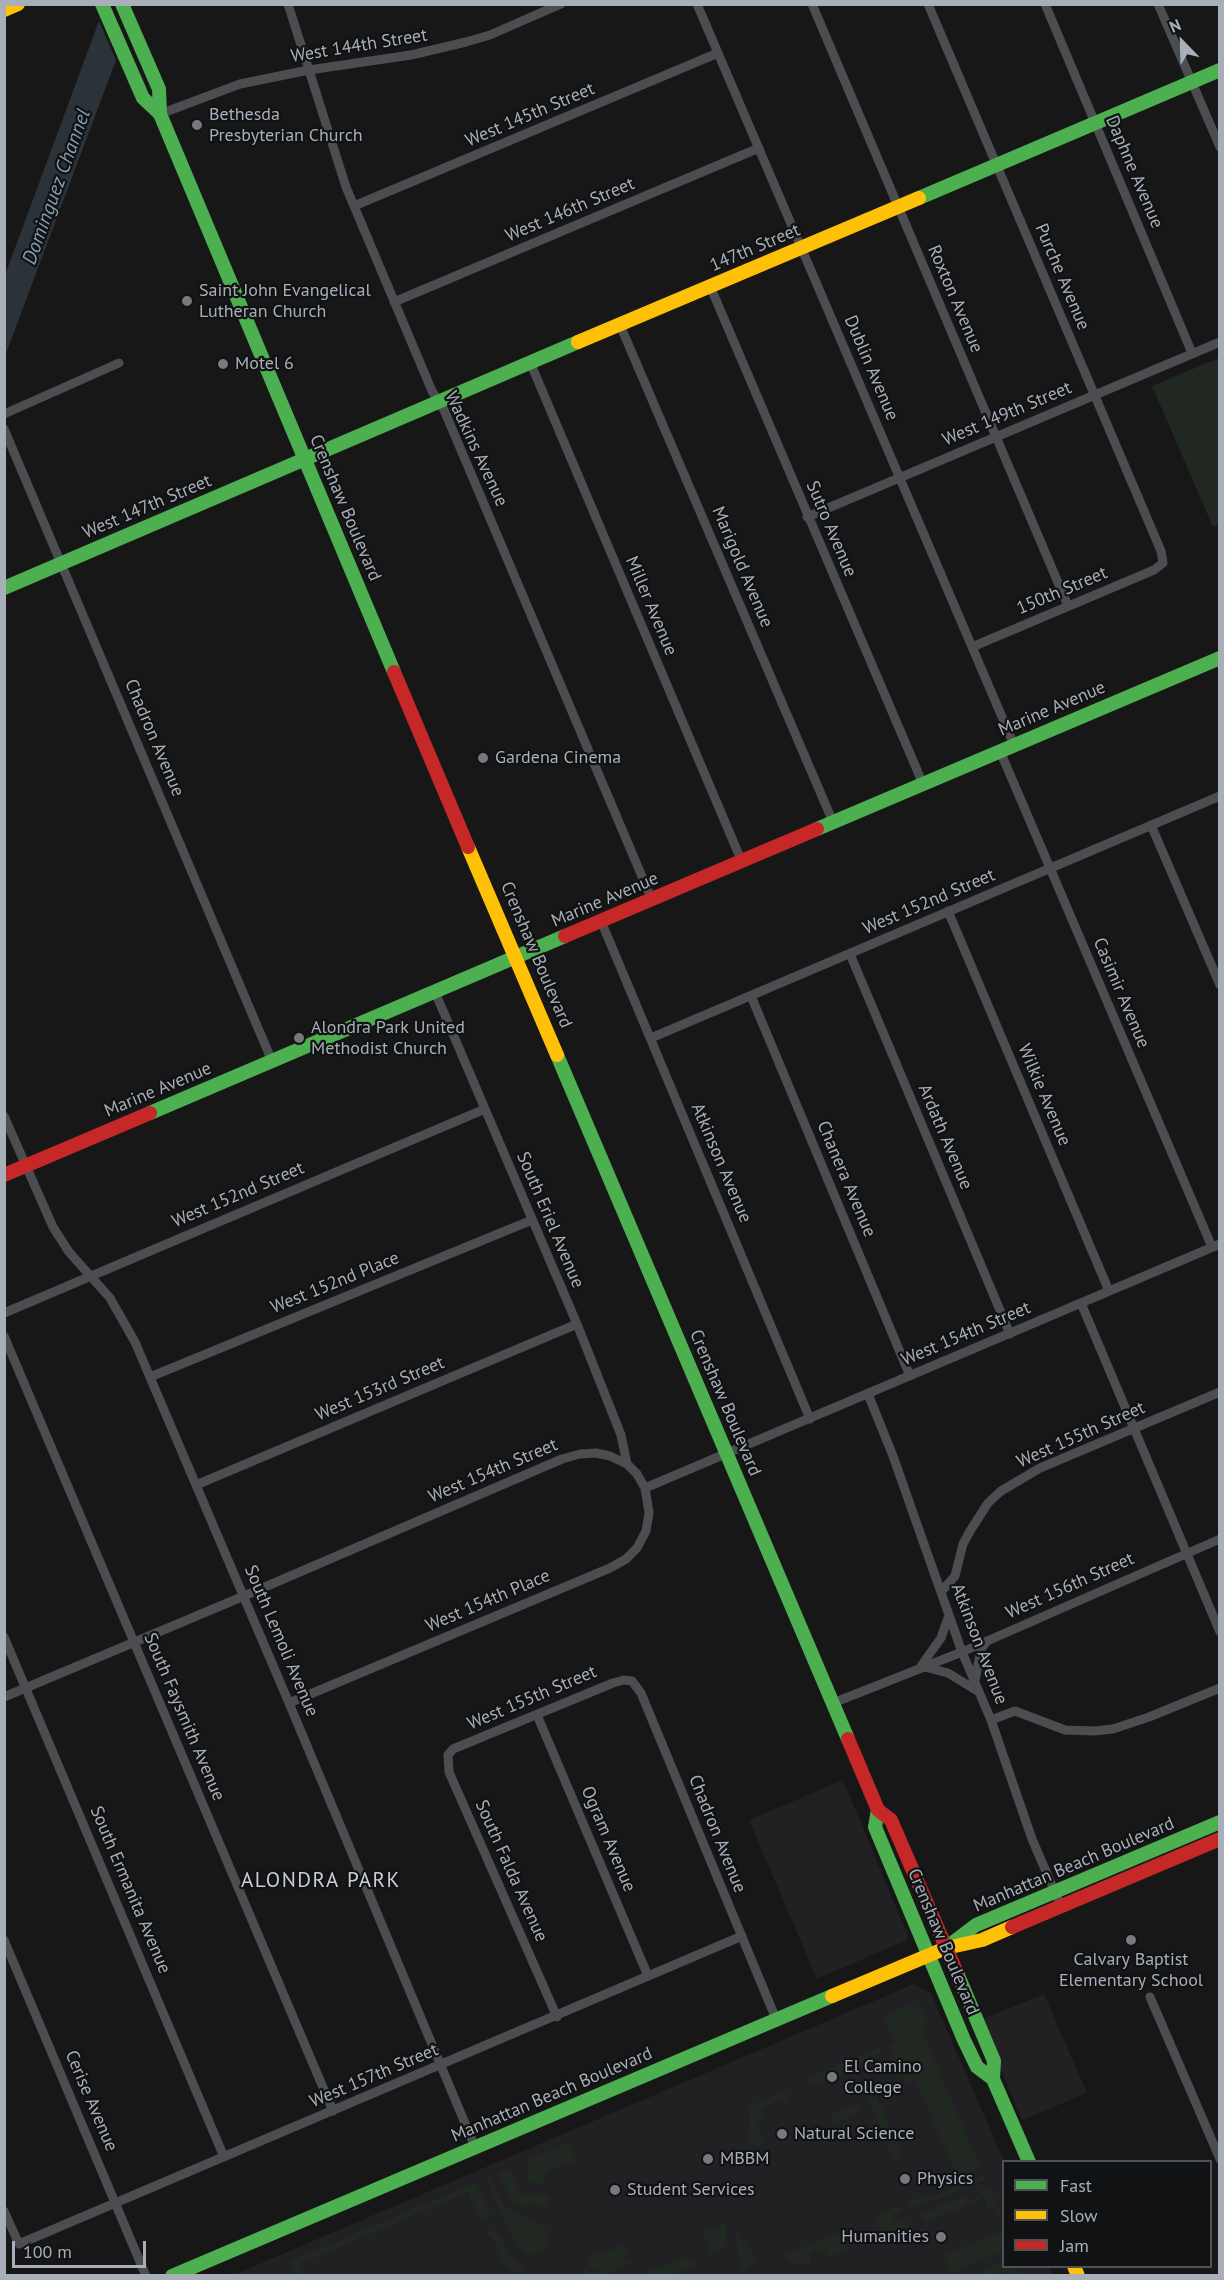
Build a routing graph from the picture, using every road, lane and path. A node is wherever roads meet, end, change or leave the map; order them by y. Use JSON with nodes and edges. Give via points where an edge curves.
{"nodes":[{"id":1,"x":18,"y":4,"type":"edge"},
{"id":2,"x":102,"y":4,"type":"edge"},
{"id":3,"x":122,"y":4,"type":"edge"},
{"id":4,"x":288,"y":4,"type":"edge"},
{"id":5,"x":561,"y":4,"type":"edge"},
{"id":6,"x":697,"y":4,"type":"edge"},
{"id":7,"x":812,"y":4,"type":"edge"},
{"id":8,"x":928,"y":4,"type":"edge"},
{"id":9,"x":1045,"y":4,"type":"edge"},
{"id":10,"x":1158,"y":4,"type":"edge"},
{"id":11,"x":4,"y":10,"type":"edge"},
{"id":12,"x":718,"y":53,"type":"junction"},
{"id":13,"x":309,"y":70,"type":"junction"},
{"id":14,"x":1220,"y":70,"type":"edge"},
{"id":15,"x":1192,"y":82,"type":"junction"},
{"id":16,"x":160,"y":114,"type":"junction"},
{"id":17,"x":1095,"y":123,"type":"junction"},
{"id":18,"x":1220,"y":147,"type":"edge"},
{"id":19,"x":759,"y":148,"type":"junction"},
{"id":20,"x":997,"y":166,"type":"junction"},
{"id":21,"x":354,"y":206,"type":"junction"},
{"id":22,"x":898,"y":207,"type":"junction"},
{"id":23,"x":801,"y":248,"type":"junction"},
{"id":24,"x":710,"y":286,"type":"junction"},
{"id":25,"x":394,"y":302,"type":"junction"},
{"id":26,"x":621,"y":325,"type":"junction"},
{"id":27,"x":1220,"y":342,"type":"edge"},
{"id":28,"x":1192,"y":353,"type":"junction"},
{"id":29,"x":530,"y":362,"type":"junction"},
{"id":30,"x":119,"y":363,"type":"dead end"},
{"id":31,"x":1095,"y":394,"type":"junction"},
{"id":32,"x":438,"y":401,"type":"junction"},
{"id":33,"x":4,"y":414,"type":"edge"},
{"id":34,"x":4,"y":429,"type":"edge"},
{"id":35,"x":996,"y":437,"type":"junction"},
{"id":36,"x":304,"y":459,"type":"junction"},
{"id":37,"x":900,"y":477,"type":"junction"},
{"id":38,"x":807,"y":517,"type":"junction"},
{"id":39,"x":1163,"y":563,"type":"joint"},
{"id":40,"x":60,"y":564,"type":"junction"},
{"id":41,"x":4,"y":588,"type":"edge"},
{"id":42,"x":1068,"y":606,"type":"junction"},
{"id":43,"x":972,"y":648,"type":"junction"},
{"id":44,"x":1220,"y":658,"type":"edge"},
{"id":45,"x":1014,"y":745,"type":"junction"},
{"id":46,"x":999,"y":751,"type":"junction"},
{"id":47,"x":923,"y":784,"type":"junction"},
{"id":48,"x":1220,"y":795,"type":"edge"},
{"id":49,"x":833,"y":822,"type":"junction"},
{"id":50,"x":1151,"y":825,"type":"junction"},
{"id":51,"x":742,"y":862,"type":"junction"},
{"id":52,"x":1050,"y":868,"type":"junction"},
{"id":53,"x":652,"y":900,"type":"junction"},
{"id":54,"x":948,"y":911,"type":"junction"},
{"id":55,"x":601,"y":921,"type":"junction"},
{"id":56,"x":850,"y":954,"type":"junction"},
{"id":57,"x":517,"y":957,"type":"junction"},
{"id":58,"x":1220,"y":985,"type":"edge"},
{"id":59,"x":435,"y":992,"type":"junction"},
{"id":60,"x":751,"y":996,"type":"junction"},
{"id":61,"x":651,"y":1038,"type":"junction"},
{"id":62,"x":272,"y":1061,"type":"junction"},
{"id":63,"x":485,"y":1109,"type":"junction"},
{"id":64,"x":4,"y":1116,"type":"edge"},
{"id":65,"x":26,"y":1166,"type":"junction"},
{"id":66,"x":4,"y":1175,"type":"edge"},
{"id":67,"x":532,"y":1220,"type":"junction"},
{"id":68,"x":1216,"y":1246,"type":"edge"},
{"id":69,"x":91,"y":1275,"type":"junction"},
{"id":70,"x":1109,"y":1291,"type":"junction"},
{"id":71,"x":1081,"y":1303,"type":"junction"},
{"id":72,"x":4,"y":1313,"type":"edge"},
{"id":73,"x":577,"y":1324,"type":"junction"},
{"id":74,"x":1010,"y":1334,"type":"junction"},
{"id":75,"x":4,"y":1336,"type":"edge"},
{"id":76,"x":910,"y":1376,"type":"junction"},
{"id":77,"x":150,"y":1377,"type":"junction"},
{"id":78,"x":1220,"y":1392,"type":"edge"},
{"id":79,"x":868,"y":1394,"type":"junction"},
{"id":80,"x":810,"y":1419,"type":"junction"},
{"id":81,"x":1134,"y":1429,"type":"junction"},
{"id":82,"x":727,"y":1454,"type":"junction"},
{"id":83,"x":627,"y":1464,"type":"junction"},
{"id":84,"x":196,"y":1485,"type":"junction"},
{"id":85,"x":645,"y":1488,"type":"junction"},
{"id":86,"x":1220,"y":1539,"type":"edge"},
{"id":87,"x":1186,"y":1553,"type":"junction"},
{"id":88,"x":941,"y":1592,"type":"junction"},
{"id":89,"x":244,"y":1596,"type":"junction"},
{"id":90,"x":950,"y":1615,"type":"junction"},
{"id":91,"x":1220,"y":1632,"type":"edge"},
{"id":92,"x":4,"y":1637,"type":"edge"},
{"id":93,"x":987,"y":1641,"type":"junction"},
{"id":94,"x":134,"y":1642,"type":"junction"},
{"id":95,"x":962,"y":1652,"type":"junction"},
{"id":96,"x":921,"y":1666,"type":"junction"},
{"id":97,"x":975,"y":1681,"type":"junction"},
{"id":98,"x":613,"y":1683,"type":"joint"},
{"id":99,"x":26,"y":1688,"type":"junction"},
{"id":100,"x":1220,"y":1688,"type":"edge"},
{"id":101,"x":979,"y":1692,"type":"junction"},
{"id":102,"x":4,"y":1697,"type":"edge"},
{"id":103,"x":289,"y":1702,"type":"junction"},
{"id":104,"x":833,"y":1703,"type":"junction"},
{"id":105,"x":537,"y":1715,"type":"junction"},
{"id":106,"x":991,"y":1720,"type":"junction"},
{"id":107,"x":464,"y":1744,"type":"joint"},
{"id":108,"x":878,"y":1810,"type":"junction"},
{"id":109,"x":1220,"y":1822,"type":"edge"},
{"id":110,"x":1220,"y":1839,"type":"edge"},
{"id":111,"x":1054,"y":1892,"type":"junction"},
{"id":112,"x":1061,"y":1906,"type":"junction"},
{"id":113,"x":742,"y":1936,"type":"junction"},
{"id":114,"x":4,"y":1940,"type":"edge"},
{"id":115,"x":946,"y":1948,"type":"junction"},
{"id":116,"x":929,"y":1955,"type":"junction"},
{"id":117,"x":648,"y":1976,"type":"junction"},
{"id":118,"x":1150,"y":1997,"type":"dead end"},
{"id":119,"x":557,"y":2016,"type":"junction"},
{"id":120,"x":776,"y":2019,"type":"junction"},
{"id":121,"x":441,"y":2065,"type":"junction"},
{"id":122,"x":993,"y":2079,"type":"junction"},
{"id":123,"x":333,"y":2111,"type":"junction"},
{"id":124,"x":475,"y":2147,"type":"junction"},
{"id":125,"x":224,"y":2157,"type":"junction"},
{"id":126,"x":1220,"y":2159,"type":"edge"},
{"id":127,"x":1028,"y":2160,"type":"edge"},
{"id":128,"x":116,"y":2203,"type":"junction"},
{"id":129,"x":4,"y":2211,"type":"edge"},
{"id":130,"x":146,"y":2276,"type":"edge"},
{"id":131,"x":172,"y":2276,"type":"edge"}],
"edges":[{"from":1,"to":11,"type":"main road"},
{"from":2,"to":16,"type":"main road","name":"Crenshaw Boulevard","via":[[143,98]]},
{"from":3,"to":16,"type":"main road","name":"Crenshaw Boulevard","via":[[159,90]]},
{"from":4,"to":13,"type":"street","name":"Wadkins Avenue"},
{"from":5,"to":13,"type":"street","name":"West 144th Street","via":[[490,35],[438,50]]},
{"from":6,"to":12,"type":"street","name":"Dublin Avenue"},
{"from":7,"to":22,"type":"street","name":"Roxton Avenue"},
{"from":8,"to":20,"type":"street","name":"Purche Avenue"},
{"from":9,"to":17,"type":"street","name":"Daphne Avenue"},
{"from":10,"to":15,"type":"street"},
{"from":12,"to":19,"type":"street","name":"Dublin Avenue"},
{"from":12,"to":21,"type":"street","name":"West 145th Street"},
{"from":13,"to":16,"type":"street","name":"West 144th Street","via":[[240,84]]},
{"from":13,"to":21,"type":"street","name":"Wadkins Avenue"},
{"from":14,"to":15,"type":"main road","name":"147th Street"},
{"from":15,"to":17,"type":"main road","name":"147th Street"},
{"from":15,"to":18,"type":"street"},
{"from":16,"to":36,"type":"main road","name":"Crenshaw Boulevard"},
{"from":17,"to":20,"type":"main road","name":"147th Street"},
{"from":17,"to":28,"type":"street","name":"Daphne Avenue"},
{"from":19,"to":23,"type":"street","name":"Dublin Avenue"},
{"from":19,"to":25,"type":"street","name":"West 146th Street"},
{"from":20,"to":22,"type":"main road","name":"147th Street"},
{"from":20,"to":31,"type":"street","name":"Purche Avenue"},
{"from":21,"to":25,"type":"street","name":"Wadkins Avenue"},
{"from":22,"to":23,"type":"main road","name":"147th Street"},
{"from":22,"to":35,"type":"street","name":"Roxton Avenue"},
{"from":23,"to":24,"type":"main road","name":"147th Street"},
{"from":23,"to":37,"type":"street","name":"Dublin Avenue"},
{"from":24,"to":26,"type":"main road","name":"147th Street"},
{"from":24,"to":38,"type":"street","name":"Sutro Avenue"},
{"from":25,"to":32,"type":"street","name":"Wadkins Avenue"},
{"from":26,"to":29,"type":"main road","name":"147th Street"},
{"from":26,"to":49,"type":"street","name":"Marigold Avenue"},
{"from":27,"to":28,"type":"street","name":"West 149th Street"},
{"from":28,"to":31,"type":"street","name":"West 149th Street"},
{"from":29,"to":32,"type":"main road","name":"147th Street"},
{"from":29,"to":51,"type":"street","name":"Miller Avenue"},
{"from":30,"to":33,"type":"street"},
{"from":31,"to":35,"type":"street","name":"West 149th Street"},
{"from":31,"to":39,"type":"street","name":"Purche Avenue"},
{"from":32,"to":36,"type":"main road","name":"147th Street"},
{"from":32,"to":53,"type":"street","name":"Wadkins Avenue"},
{"from":34,"to":40,"type":"street","name":"Chadron Avenue"},
{"from":35,"to":37,"type":"street","name":"West 149th Street"},
{"from":35,"to":42,"type":"street","name":"Roxton Avenue"},
{"from":36,"to":40,"type":"main road","name":"West 147th Street"},
{"from":36,"to":57,"type":"main road","name":"Crenshaw Boulevard"},
{"from":37,"to":38,"type":"street","name":"West 149th Street"},
{"from":37,"to":43,"type":"street","name":"Dublin Avenue"},
{"from":38,"to":47,"type":"street","name":"Sutro Avenue"},
{"from":39,"to":42,"type":"street","name":"150th Street"},
{"from":40,"to":41,"type":"main road","name":"West 147th Street"},
{"from":40,"to":62,"type":"street","name":"Chadron Avenue"},
{"from":42,"to":43,"type":"street","name":"150th Street"},
{"from":43,"to":45,"type":"street","name":"Dublin Avenue"},
{"from":44,"to":45,"type":"main road","name":"Marine Avenue"},
{"from":45,"to":46,"type":"main road","name":"Marine Avenue"},
{"from":46,"to":47,"type":"main road","name":"Marine Avenue"},
{"from":46,"to":52,"type":"street","name":"Casimir Avenue"},
{"from":47,"to":49,"type":"main road","name":"Marine Avenue"},
{"from":48,"to":50,"type":"street","name":"West 152nd Street"},
{"from":49,"to":51,"type":"main road","name":"Marine Avenue"},
{"from":50,"to":52,"type":"street","name":"West 152nd Street"},
{"from":50,"to":58,"type":"street"},
{"from":51,"to":53,"type":"main road","name":"Marine Avenue"},
{"from":52,"to":54,"type":"street","name":"West 152nd Street"},
{"from":52,"to":68,"type":"street","name":"Casimir Avenue"},
{"from":53,"to":55,"type":"main road","name":"Marine Avenue"},
{"from":54,"to":56,"type":"street","name":"West 152nd Street"},
{"from":54,"to":70,"type":"street","name":"Wilkie Avenue"},
{"from":55,"to":57,"type":"main road","name":"Marine Avenue"},
{"from":55,"to":61,"type":"street","name":"Atkinson Avenue"},
{"from":56,"to":60,"type":"street","name":"West 152nd Street"},
{"from":56,"to":74,"type":"street","name":"Ardath Avenue"},
{"from":57,"to":59,"type":"main road","name":"Marine Avenue"},
{"from":57,"to":82,"type":"main road","name":"Crenshaw Boulevard"},
{"from":59,"to":62,"type":"main road","name":"Marine Avenue"},
{"from":59,"to":63,"type":"street","name":"South Eriel Avenue"},
{"from":60,"to":61,"type":"street","name":"West 152nd Street"},
{"from":60,"to":76,"type":"street","name":"Chanera Avenue"},
{"from":61,"to":80,"type":"street","name":"Atkinson Avenue"},
{"from":62,"to":65,"type":"main road","name":"Marine Avenue"},
{"from":63,"to":67,"type":"street","name":"South Eriel Avenue"},
{"from":63,"to":69,"type":"street","name":"West 152nd Street"},
{"from":64,"to":65,"type":"street","name":"South Lemoli Avenue"},
{"from":65,"to":66,"type":"main road","name":"Marine Avenue"},
{"from":65,"to":69,"type":"street","name":"South Lemoli Avenue","via":[[53,1227]]},
{"from":67,"to":73,"type":"street","name":"South Eriel Avenue"},
{"from":67,"to":77,"type":"street","name":"West 152nd Place"},
{"from":68,"to":70,"type":"street","name":"West 154th Street"},
{"from":69,"to":72,"type":"street","name":"West 152nd Street"},
{"from":69,"to":77,"type":"street","name":"South Lemoli Avenue","via":[[128,1327]]},
{"from":70,"to":71,"type":"street","name":"West 154th Street"},
{"from":71,"to":74,"type":"street","name":"West 154th Street"},
{"from":71,"to":81,"type":"street"},
{"from":73,"to":83,"type":"street","name":"South Eriel Avenue","via":[[621,1435]]},
{"from":73,"to":84,"type":"street","name":"West 153rd Street"},
{"from":74,"to":76,"type":"street","name":"West 154th Street"},
{"from":75,"to":94,"type":"street","name":"South Faysmith Avenue"},
{"from":76,"to":79,"type":"street","name":"West 154th Street"},
{"from":77,"to":84,"type":"street","name":"South Lemoli Avenue"},
{"from":78,"to":81,"type":"street","name":"West 155th Street"},
{"from":79,"to":80,"type":"street","name":"West 154th Street"},
{"from":79,"to":88,"type":"street","name":"Atkinson Avenue"},
{"from":80,"to":82,"type":"street","name":"West 154th Street"},
{"from":81,"to":87,"type":"street"},
{"from":81,"to":88,"type":"street","name":"West 155th Street","via":[[1040,1468],[1001,1491],[970,1531],[955,1576]]},
{"from":82,"to":85,"type":"street","name":"West 154th Street"},
{"from":82,"to":104,"type":"main road","name":"Crenshaw Boulevard"},
{"from":83,"to":85,"type":"street"},
{"from":83,"to":89,"type":"street","name":"West 154th Street","via":[[596,1454],[562,1459]]},
{"from":84,"to":89,"type":"street","name":"South Lemoli Avenue"},
{"from":85,"to":103,"type":"street","name":"West 154th Place","via":[[649,1513],[646,1531],[626,1559]]},
{"from":86,"to":87,"type":"street","name":"West 156th Street"},
{"from":87,"to":91,"type":"street"},
{"from":87,"to":93,"type":"street","name":"West 156th Street"},
{"from":88,"to":90,"type":"street","name":"Atkinson Avenue"},
{"from":89,"to":94,"type":"street","name":"West 154th Street"},
{"from":89,"to":103,"type":"street","name":"South Lemoli Avenue"},
{"from":90,"to":95,"type":"street","name":"Atkinson Avenue"},
{"from":90,"to":96,"type":"street","via":[[941,1638]]},
{"from":92,"to":99,"type":"street","name":"South Ermanita Avenue"},
{"from":93,"to":95,"type":"street","name":"West 156th Street"},
{"from":93,"to":97,"type":"street","via":[[981,1649]]},
{"from":94,"to":99,"type":"street","name":"West 154th Street"},
{"from":94,"to":123,"type":"street","name":"South Faysmith Avenue"},
{"from":95,"to":96,"type":"street","name":"West 156th Street"},
{"from":95,"to":97,"type":"street","name":"Atkinson Avenue"},
{"from":96,"to":101,"type":"street","via":[[948,1673]]},
{"from":96,"to":104,"type":"street","name":"West 156th Street"},
{"from":97,"to":101,"type":"street","name":"Atkinson Avenue"},
{"from":98,"to":105,"type":"street","name":"West 155th Street"},
{"from":98,"to":113,"type":"street","name":"Chadron Avenue","via":[[632,1682],[641,1693]]},
{"from":99,"to":102,"type":"street","name":"West 154th Street"},
{"from":99,"to":125,"type":"street","name":"South Ermanita Avenue"},
{"from":100,"to":106,"type":"street","via":[[1113,1729],[1065,1730],[1015,1711]]},
{"from":101,"to":106,"type":"street","name":"Atkinson Avenue"},
{"from":103,"to":121,"type":"street","name":"South Lemoli Avenue"},
{"from":104,"to":108,"type":"main road","name":"Crenshaw Boulevard"},
{"from":105,"to":107,"type":"street","name":"West 155th Street"},
{"from":105,"to":117,"type":"street","name":"Ogram Avenue"},
{"from":106,"to":111,"type":"street","name":"Atkinson Avenue"},
{"from":107,"to":119,"type":"street","name":"South Falda Avenue","via":[[448,1755],[449,1772]]},
{"from":108,"to":115,"type":"main road","name":"Crenshaw Boulevard","via":[[891,1820]]},
{"from":108,"to":116,"type":"main road","name":"Crenshaw Boulevard","via":[[875,1827]]},
{"from":109,"to":111,"type":"main road","name":"Manhattan Beach Boulevard"},
{"from":110,"to":112,"type":"main road","name":"Manhattan Beach Boulevard"},
{"from":111,"to":112,"type":"street","name":"Atkinson Avenue"},
{"from":111,"to":115,"type":"main road","name":"Manhattan Beach Boulevard","via":[[976,1925]]},
{"from":112,"to":115,"type":"main road","name":"Manhattan Beach Boulevard","via":[[982,1940]]},
{"from":113,"to":117,"type":"street","name":"West 157th Street"},
{"from":113,"to":120,"type":"street","name":"Chadron Avenue"},
{"from":114,"to":128,"type":"street","name":"Cerise Avenue"},
{"from":115,"to":116,"type":"main road","name":"Manhattan Beach Boulevard"},
{"from":115,"to":122,"type":"main road","name":"Crenshaw Boulevard","via":[[994,2061]]},
{"from":116,"to":120,"type":"main road","name":"Manhattan Beach Boulevard"},
{"from":116,"to":122,"type":"main road","name":"Crenshaw Boulevard","via":[[977,2067]]},
{"from":117,"to":119,"type":"street","name":"West 157th Street"},
{"from":118,"to":126,"type":"street"},
{"from":119,"to":121,"type":"street","name":"West 157th Street"},
{"from":120,"to":124,"type":"main road","name":"Manhattan Beach Boulevard"},
{"from":121,"to":123,"type":"street","name":"West 157th Street"},
{"from":121,"to":124,"type":"street","name":"South Lemoli Avenue"},
{"from":122,"to":127,"type":"main road","name":"Crenshaw Boulevard"},
{"from":123,"to":125,"type":"street","name":"West 157th Street"},
{"from":124,"to":131,"type":"main road","name":"Manhattan Beach Boulevard"},
{"from":125,"to":128,"type":"street","name":"West 157th Street"},
{"from":128,"to":129,"type":"street","name":"West 157th Street","via":[[19,2244]]},
{"from":128,"to":130,"type":"street","name":"Cerise Avenue"}]}
